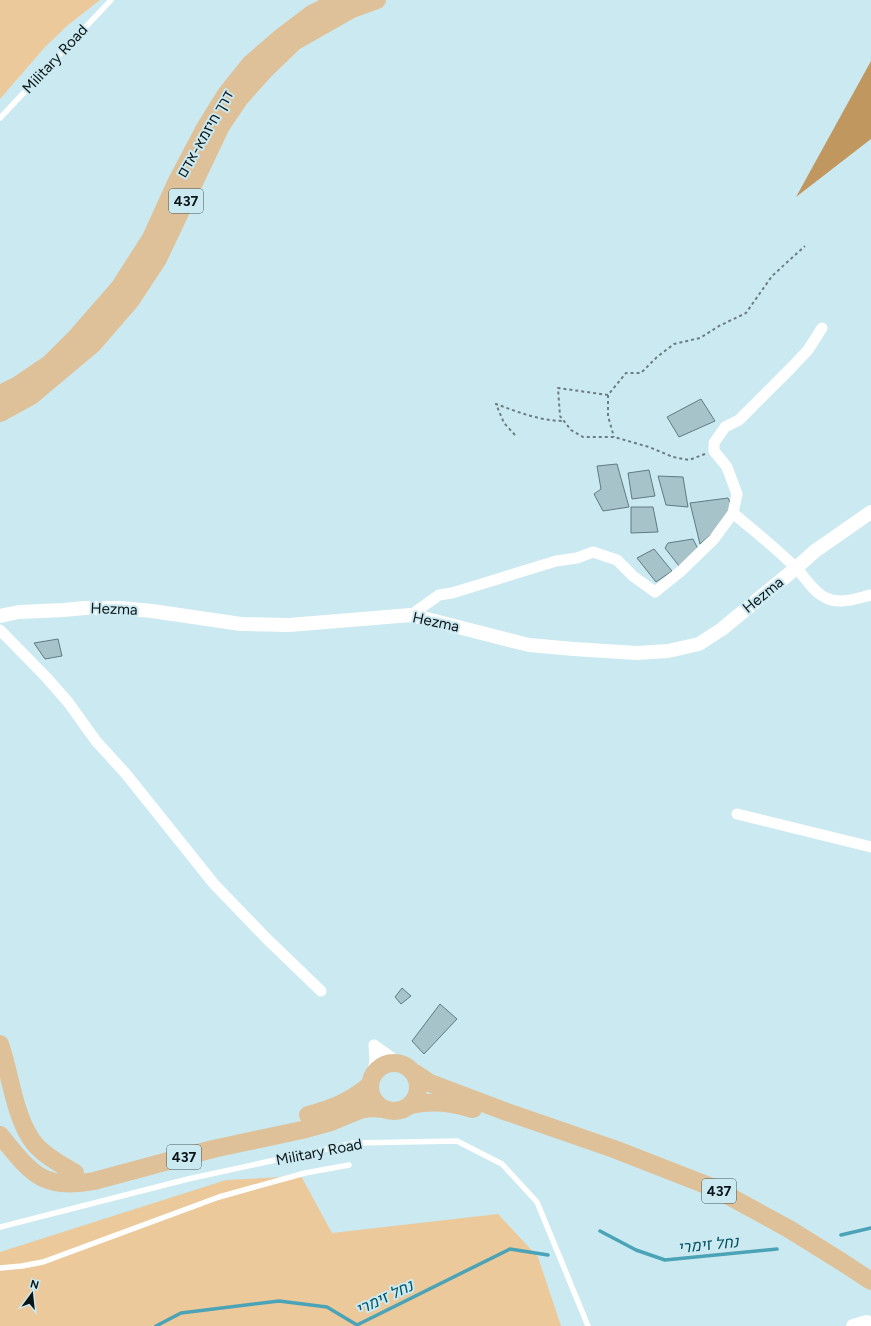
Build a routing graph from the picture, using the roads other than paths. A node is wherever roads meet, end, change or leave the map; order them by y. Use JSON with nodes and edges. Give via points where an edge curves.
{"nodes":[{"id":1,"x":111,"y":0,"type":"edge"},
{"id":2,"x":340,"y":0,"type":"edge"},
{"id":3,"x":377,"y":0,"type":"edge"},
{"id":4,"x":0,"y":118,"type":"edge"},
{"id":5,"x":822,"y":328,"type":"dead end"},
{"id":6,"x":0,"y":394,"type":"edge"},
{"id":7,"x":0,"y":414,"type":"edge"},
{"id":8,"x":871,"y":512,"type":"edge"},
{"id":9,"x":734,"y":513,"type":"junction"},
{"id":10,"x":796,"y":568,"type":"junction"},
{"id":11,"x":871,"y":595,"type":"edge"},
{"id":12,"x":411,"y":615,"type":"junction"},
{"id":13,"x":0,"y":616,"type":"edge"},
{"id":14,"x":0,"y":630,"type":"edge"},
{"id":15,"x":737,"y":814,"type":"dead end"},
{"id":16,"x":871,"y":847,"type":"edge"},
{"id":17,"x":321,"y":991,"type":"dead end"},
{"id":18,"x":0,"y":1044,"type":"edge"},
{"id":19,"x":415,"y":1073,"type":"junction"},
{"id":20,"x":371,"y":1081,"type":"junction"},
{"id":21,"x":411,"y":1105,"type":"junction"},
{"id":22,"x":384,"y":1109,"type":"junction"},
{"id":23,"x":0,"y":1121,"type":"edge"},
{"id":24,"x":554,"y":1129,"type":"junction"},
{"id":25,"x":0,"y":1135,"type":"edge"},
{"id":26,"x":0,"y":1143,"type":"edge"},
{"id":27,"x":20,"y":1160,"type":"junction"},
{"id":28,"x":349,"y":1165,"type":"dead end"},
{"id":29,"x":74,"y":1173,"type":"junction"},
{"id":30,"x":0,"y":1227,"type":"edge"},
{"id":31,"x":0,"y":1268,"type":"edge"},
{"id":32,"x":871,"y":1281,"type":"edge"},
{"id":33,"x":871,"y":1324,"type":"edge"},
{"id":34,"x":588,"y":1326,"type":"edge"},
{"id":35,"x":853,"y":1326,"type":"edge"}],
"edges":[{"from":1,"to":4,"type":"lane","name":"Military Road"},
{"from":2,"to":6,"type":"main road","name":"דרך חיזמא-אדם","number":"437","via":[[313,13],[250,64],[226,94],[205,128],[151,238],[119,288],[49,364]]},
{"from":3,"to":7,"type":"main road","name":"דרך חיזמא-אדם","number":"437","via":[[352,9],[294,42],[265,70],[240,98],[221,126],[158,260],[130,300],[93,344],[32,396]]},
{"from":5,"to":9,"type":"street","via":[[808,350],[739,420],[726,428],[714,443],[714,451],[727,467],[737,494]]},
{"from":8,"to":10,"type":"street","name":"Hezma","via":[[815,551]]},
{"from":9,"to":10,"type":"street"},
{"from":9,"to":12,"type":"street","via":[[714,539],[655,592],[617,560],[593,552],[439,595]]},
{"from":10,"to":11,"type":"street","via":[[809,584],[826,598],[836,601]]},
{"from":10,"to":12,"type":"street","name":"Hezma","via":[[722,629],[699,644],[668,651],[637,653],[529,645]]},
{"from":12,"to":13,"type":"street","name":"Hezma","via":[[289,625],[241,624],[121,608],[19,612]]},
{"from":14,"to":17,"type":"street","via":[[68,702],[96,741],[126,774],[214,884]]},
{"from":15,"to":16,"type":"street"},
{"from":18,"to":29,"type":"main road","via":[[20,1118],[31,1139],[45,1154]]},
{"from":19,"to":20,"type":"main road","via":[[399,1063],[391,1062],[376,1070]]},
{"from":19,"to":21,"type":"main road","via":[[418,1090]]},
{"from":19,"to":24,"type":"main road","number":"437","via":[[430,1083]]},
{"from":20,"to":22,"type":"main road","via":[[370,1092],[373,1099]]},
{"from":20,"to":29,"type":"main road","number":"437","via":[[358,1095],[327,1110],[210,1137],[90,1172]]},
{"from":21,"to":22,"type":"main road","via":[[398,1111]]},
{"from":21,"to":24,"type":"main road","number":"437","via":[[424,1102],[453,1104]]},
{"from":22,"to":27,"type":"main road","number":"437","via":[[360,1110],[302,1130],[213,1149],[80,1184],[67,1184],[42,1178]]},
{"from":23,"to":29,"type":"main road","number":"437","via":[[14,1141],[42,1165]]},
{"from":24,"to":32,"type":"main road","number":"437","via":[[714,1188],[789,1229]]},
{"from":25,"to":27,"type":"main road","number":"437"},
{"from":26,"to":27,"type":"main road"},
{"from":28,"to":31,"type":"lane","via":[[305,1173],[219,1197],[43,1262]]},
{"from":30,"to":34,"type":"lane","name":"Military Road","via":[[188,1179],[354,1143],[457,1141],[502,1164],[537,1202]]},
{"from":33,"to":35,"type":"street","via":[[866,1322]]}]}
